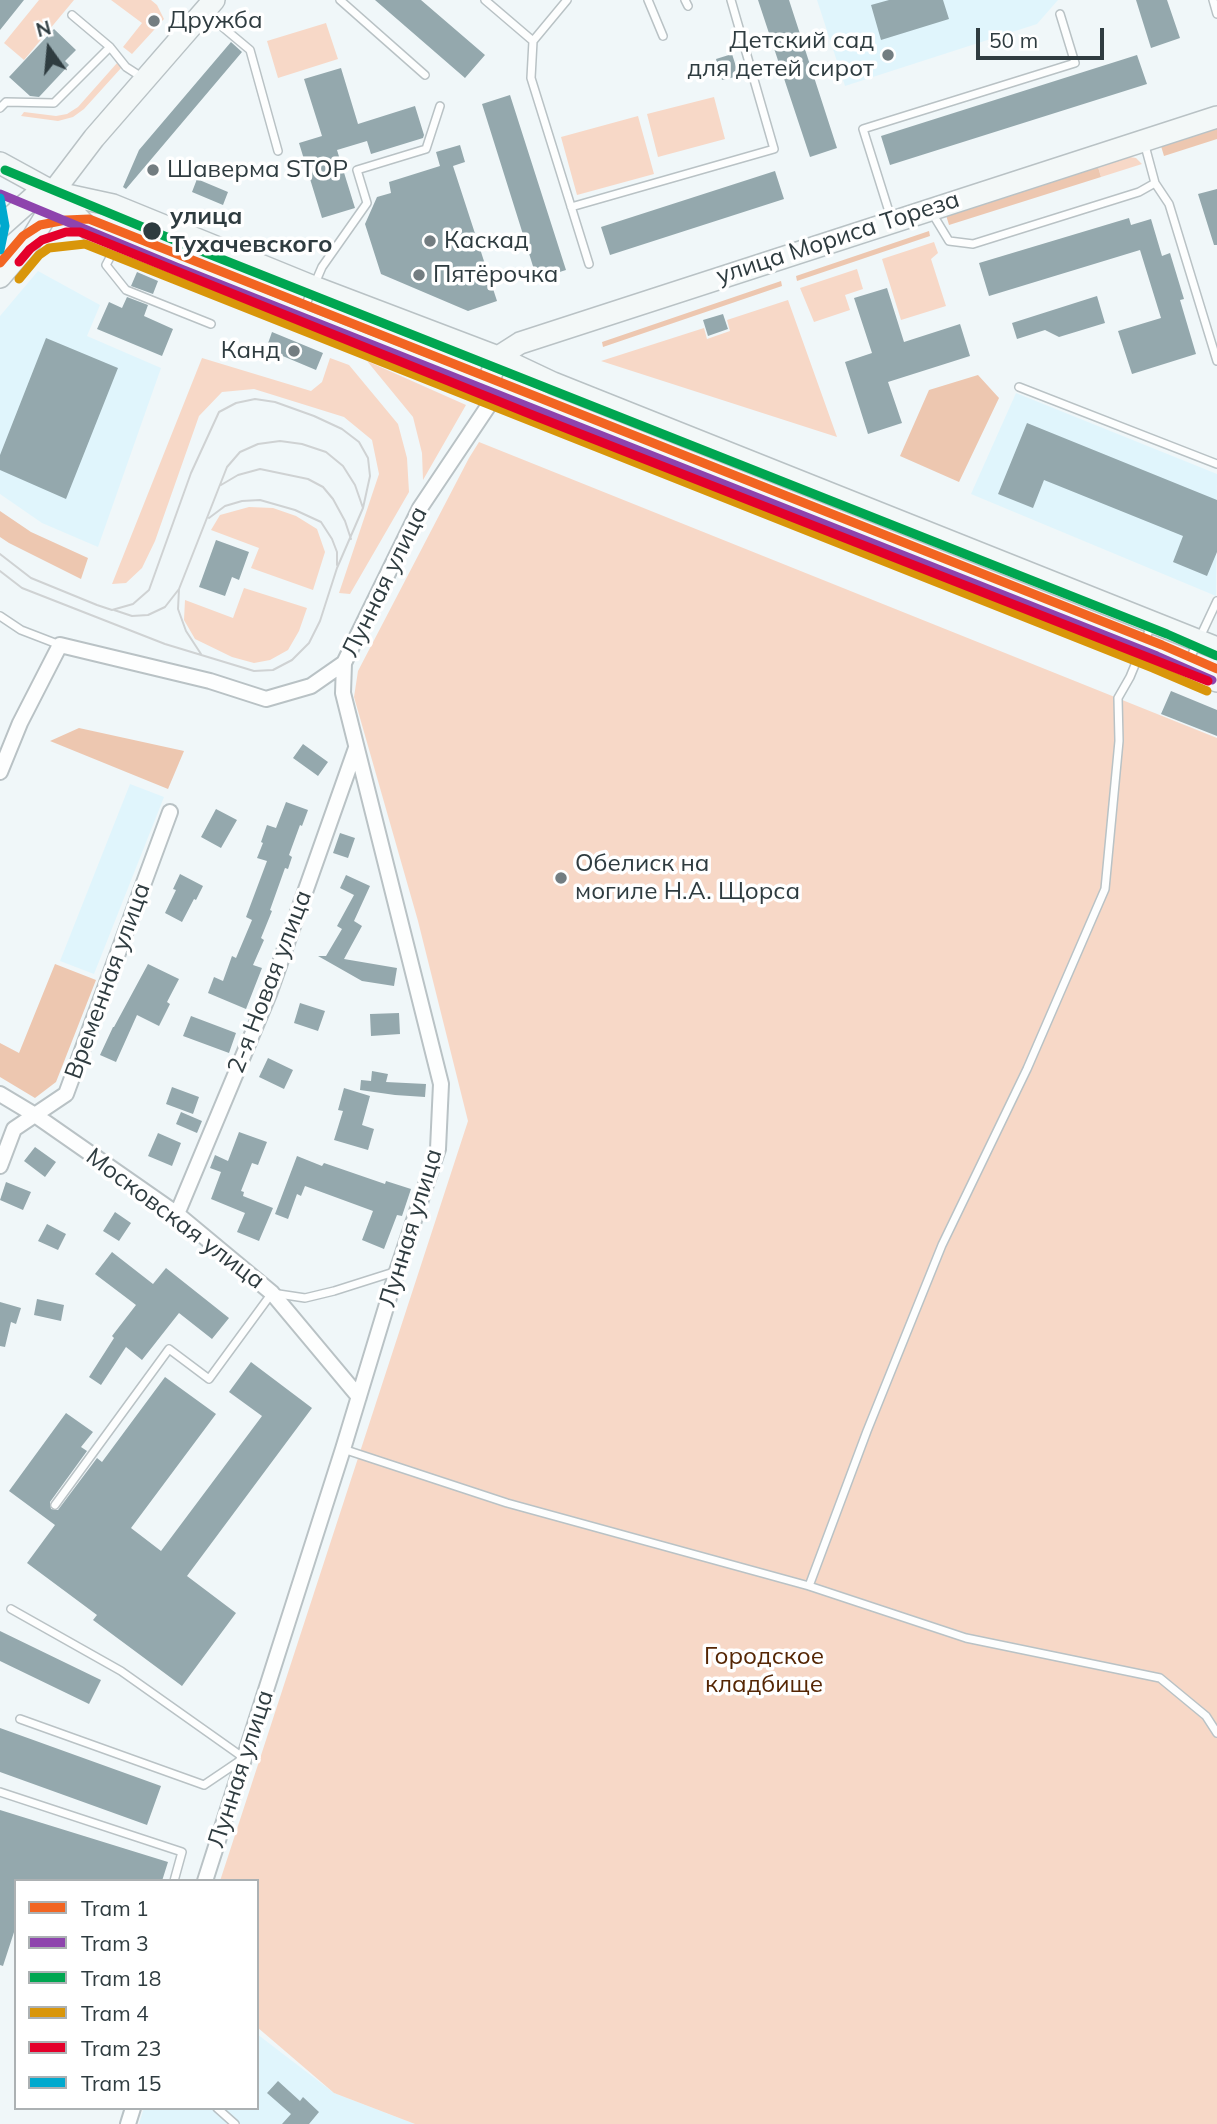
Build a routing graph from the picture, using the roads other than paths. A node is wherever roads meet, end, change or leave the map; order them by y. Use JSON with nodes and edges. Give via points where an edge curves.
{"nodes":[{"id":1,"x":340,"y":0,"type":"edge"},
{"id":2,"x":485,"y":0,"type":"edge"},
{"id":3,"x":567,"y":0,"type":"edge"},
{"id":4,"x":648,"y":0,"type":"edge"},
{"id":5,"x":731,"y":0,"type":"edge"},
{"id":6,"x":1213,"y":0,"type":"edge"},
{"id":7,"x":209,"y":6,"type":"edge"},
{"id":8,"x":1060,"y":14,"type":"dead end"},
{"id":9,"x":1217,"y":14,"type":"edge"},
{"id":10,"x":72,"y":15,"type":"dead end"},
{"id":11,"x":663,"y":36,"type":"dead end"},
{"id":12,"x":533,"y":41,"type":"junction"},
{"id":13,"x":110,"y":47,"type":"junction"},
{"id":14,"x":425,"y":75,"type":"dead end"},
{"id":15,"x":145,"y":79,"type":"junction"},
{"id":16,"x":439,"y":106,"type":"dead end"},
{"id":17,"x":0,"y":108,"type":"edge"},
{"id":18,"x":1217,"y":117,"type":"edge"},
{"id":19,"x":1143,"y":140,"type":"junction"},
{"id":20,"x":278,"y":151,"type":"dead end"},
{"id":21,"x":0,"y":163,"type":"edge"},
{"id":22,"x":1155,"y":183,"type":"junction"},
{"id":23,"x":53,"y":192,"type":"junction"},
{"id":24,"x":571,"y":206,"type":"junction"},
{"id":25,"x":930,"y":209,"type":"junction"},
{"id":26,"x":892,"y":221,"type":"junction"},
{"id":27,"x":0,"y":227,"type":"edge"},
{"id":28,"x":117,"y":244,"type":"junction"},
{"id":29,"x":589,"y":264,"type":"dead end"},
{"id":30,"x":0,"y":277,"type":"edge"},
{"id":31,"x":314,"y":287,"type":"junction"},
{"id":32,"x":300,"y":319,"type":"junction"},
{"id":33,"x":211,"y":324,"type":"dead end"},
{"id":34,"x":498,"y":357,"type":"junction"},
{"id":35,"x":1217,"y":361,"type":"edge"},
{"id":36,"x":1019,"y":387,"type":"dead end"},
{"id":37,"x":485,"y":390,"type":"junction"},
{"id":38,"x":1217,"y":464,"type":"edge"},
{"id":39,"x":1217,"y":601,"type":"edge"},
{"id":40,"x":0,"y":616,"type":"edge"},
{"id":41,"x":1153,"y":622,"type":"junction"},
{"id":42,"x":1208,"y":644,"type":"edge"},
{"id":43,"x":60,"y":645,"type":"junction"},
{"id":44,"x":1140,"y":650,"type":"junction"},
{"id":45,"x":344,"y":663,"type":"junction"},
{"id":46,"x":1185,"y":669,"type":"junction"},
{"id":47,"x":1217,"y":681,"type":"edge"},
{"id":48,"x":356,"y":747,"type":"junction"},
{"id":49,"x":0,"y":772,"type":"edge"},
{"id":50,"x":170,"y":812,"type":"dead end"},
{"id":51,"x":0,"y":1094,"type":"edge"},
{"id":52,"x":35,"y":1115,"type":"junction"},
{"id":53,"x":0,"y":1166,"type":"edge"},
{"id":54,"x":177,"y":1214,"type":"junction"},
{"id":55,"x":397,"y":1271,"type":"junction"},
{"id":56,"x":272,"y":1293,"type":"junction"},
{"id":57,"x":359,"y":1397,"type":"junction"},
{"id":58,"x":343,"y":1449,"type":"junction"},
{"id":59,"x":55,"y":1505,"type":"dead end"},
{"id":60,"x":809,"y":1586,"type":"junction"},
{"id":61,"x":11,"y":1609,"type":"dead end"},
{"id":62,"x":20,"y":1719,"type":"dead end"},
{"id":63,"x":1217,"y":1733,"type":"edge"},
{"id":64,"x":244,"y":1758,"type":"junction"},
{"id":65,"x":0,"y":1792,"type":"edge"},
{"id":66,"x":175,"y":1879,"type":"edge"},
{"id":67,"x":206,"y":1879,"type":"edge"},
{"id":68,"x":219,"y":2110,"type":"edge"},
{"id":69,"x":235,"y":2124,"type":"edge"}],
"edges":[{"from":1,"to":14,"type":"lane"},
{"from":2,"to":12,"type":"lane"},
{"from":3,"to":12,"type":"lane"},
{"from":4,"to":11,"type":"lane"},
{"from":5,"to":24,"type":"lane","via":[[774,149]]},
{"from":6,"to":9,"type":"lane"},
{"from":7,"to":15,"type":"street"},
{"from":7,"to":20,"type":"lane","via":[[250,50]]},
{"from":8,"to":26,"type":"lane","via":[[1075,63],[863,129]]},
{"from":10,"to":13,"type":"lane"},
{"from":12,"to":24,"type":"lane","via":[[531,78]]},
{"from":13,"to":15,"type":"lane","via":[[126,67]]},
{"from":13,"to":17,"type":"lane","via":[[54,103],[6,102]]},
{"from":15,"to":23,"type":"street"},
{"from":16,"to":31,"type":"lane","via":[[426,149],[357,170],[367,203],[322,267]]},
{"from":18,"to":19,"type":"street","name":"улица Мориса Тореза"},
{"from":19,"to":22,"type":"lane"},
{"from":19,"to":25,"type":"street","name":"улица Мориса Тореза"},
{"from":21,"to":23,"type":"street"},
{"from":22,"to":25,"type":"lane","via":[[973,244],[949,241]]},
{"from":22,"to":35,"type":"lane","via":[[1169,204]]},
{"from":23,"to":27,"type":"street","via":[[36,195]]},
{"from":23,"to":28,"type":"street","via":[[91,231]]},
{"from":23,"to":30,"type":"street","via":[[53,204],[30,242]]},
{"from":23,"to":31,"type":"street","via":[[114,205]]},
{"from":24,"to":29,"type":"lane"},
{"from":25,"to":26,"type":"street","name":"улица Мориса Тореза"},
{"from":26,"to":34,"type":"street","name":"улица Мориса Тореза","via":[[520,342]]},
{"from":28,"to":32,"type":"street"},
{"from":28,"to":33,"type":"lane","via":[[106,265],[126,290]]},
{"from":31,"to":32,"type":"lane"},
{"from":31,"to":34,"type":"street"},
{"from":32,"to":37,"type":"street"},
{"from":34,"to":37,"type":"street"},
{"from":34,"to":41,"type":"street"},
{"from":36,"to":38,"type":"lane"},
{"from":37,"to":44,"type":"street"},
{"from":37,"to":45,"type":"street","name":"Лунная улица","via":[[491,402],[420,508]]},
{"from":39,"to":42,"type":"lane"},
{"from":40,"to":43,"type":"lane"},
{"from":41,"to":42,"type":"street"},
{"from":41,"to":44,"type":"lane"},
{"from":42,"to":46,"type":"lane"},
{"from":43,"to":45,"type":"street","via":[[266,699],[311,686]]},
{"from":43,"to":49,"type":"street"},
{"from":44,"to":46,"type":"street"},
{"from":44,"to":60,"type":"lane","via":[[1118,698],[1119,741],[1105,889],[1027,1069],[942,1245]]},
{"from":45,"to":48,"type":"street","name":"Лунная улица","via":[[343,693]]},
{"from":46,"to":47,"type":"street"},
{"from":48,"to":54,"type":"street","name":"2-я Новая улица","via":[[270,994]]},
{"from":48,"to":55,"type":"street","name":"Лунная улица","via":[[441,1084],[438,1149]]},
{"from":50,"to":52,"type":"street","name":"Временная улица","via":[[66,1094]]},
{"from":51,"to":52,"type":"street","name":"Московская улица"},
{"from":52,"to":53,"type":"street","name":"Временная улица","via":[[14,1129]]},
{"from":52,"to":54,"type":"street","name":"Московская улица"},
{"from":54,"to":56,"type":"street","name":"Московская улица"},
{"from":55,"to":56,"type":"lane","via":[[305,1298]]},
{"from":55,"to":57,"type":"street","name":"Лунная улица"},
{"from":56,"to":57,"type":"street","name":"Московская улица"},
{"from":56,"to":59,"type":"lane","via":[[209,1379],[169,1349]]},
{"from":57,"to":58,"type":"street","name":"Лунная улица"},
{"from":58,"to":60,"type":"lane","via":[[507,1503]]},
{"from":58,"to":64,"type":"street","name":"Лунная улица"},
{"from":60,"to":63,"type":"lane","via":[[966,1638],[1160,1678],[1206,1716]]},
{"from":61,"to":64,"type":"lane","via":[[121,1671]]},
{"from":62,"to":64,"type":"lane","via":[[204,1786]]},
{"from":64,"to":67,"type":"street","name":"Лунная улица"},
{"from":65,"to":66,"type":"lane","via":[[182,1852]]},
{"from":68,"to":69,"type":"lane"}]}
